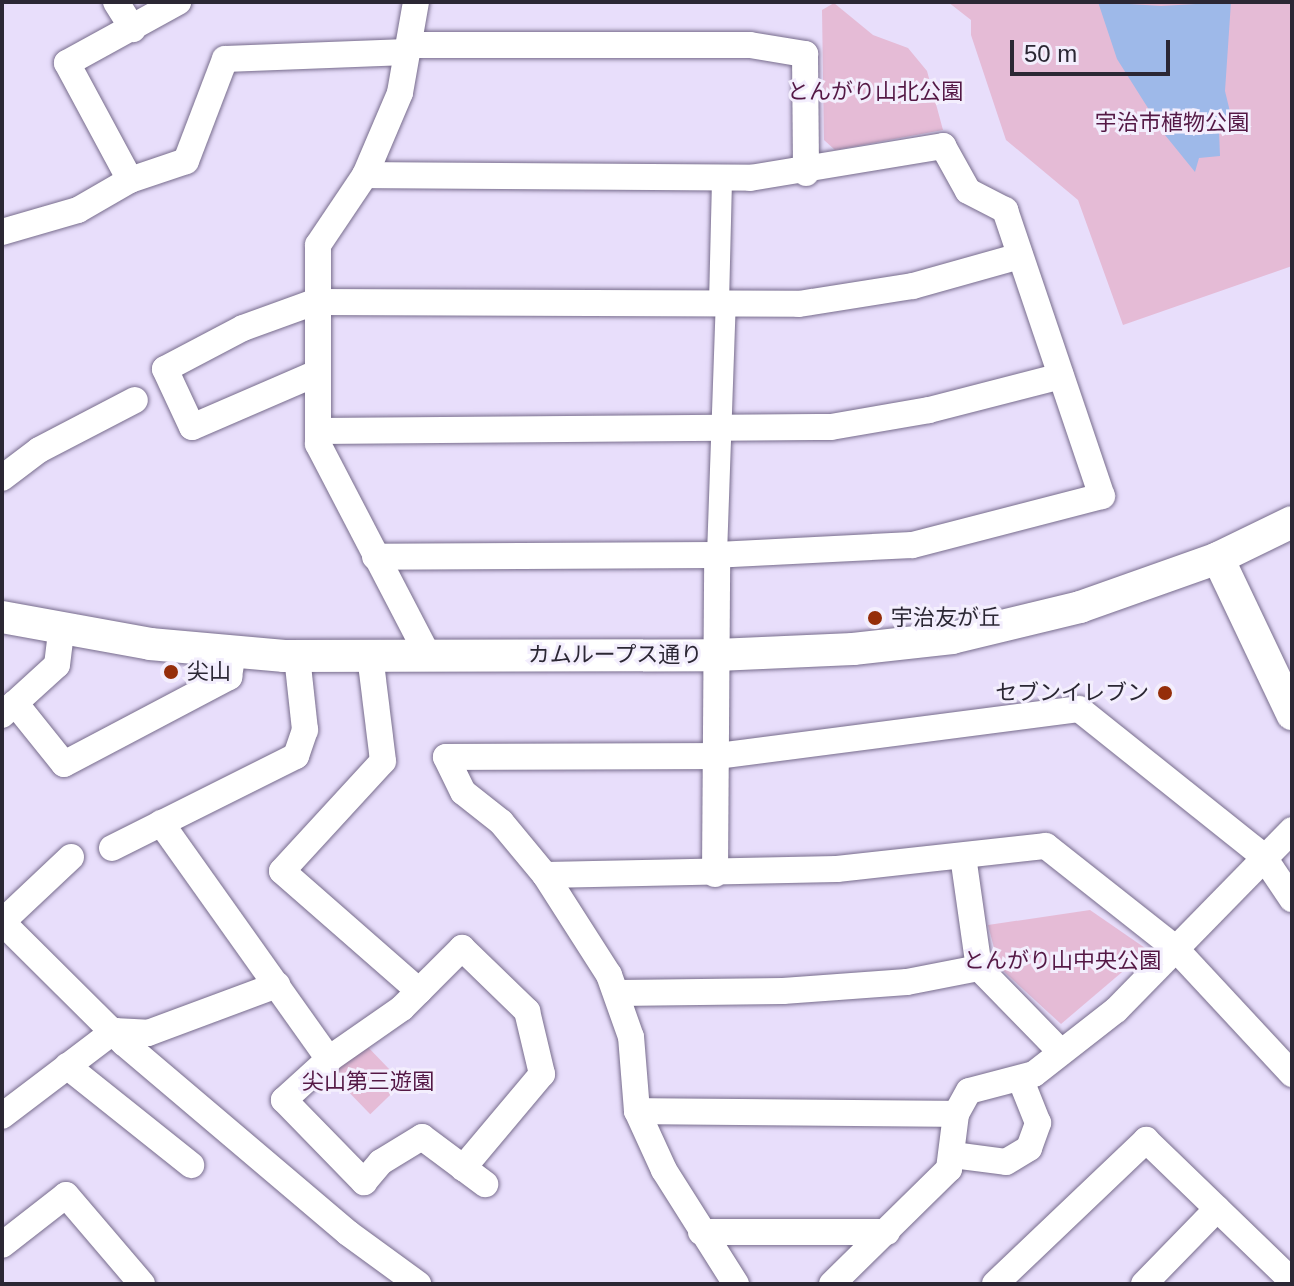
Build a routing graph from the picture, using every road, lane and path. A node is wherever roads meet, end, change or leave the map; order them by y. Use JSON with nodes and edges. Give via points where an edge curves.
{"nodes":[{"id":1,"x":116,"y":2,"type":"edge"},
{"id":2,"x":178,"y":2,"type":"edge"},
{"id":3,"x":416,"y":2,"type":"edge"},
{"id":4,"x":133,"y":29,"type":"junction"},
{"id":5,"x":408,"y":48,"type":"junction"},
{"id":6,"x":806,"y":173,"type":"junction"},
{"id":7,"x":365,"y":175,"type":"junction"},
{"id":8,"x":722,"y":178,"type":"junction"},
{"id":9,"x":130,"y":180,"type":"junction"},
{"id":10,"x":2,"y":232,"type":"edge"},
{"id":11,"x":1020,"y":256,"type":"junction"},
{"id":12,"x":315,"y":302,"type":"junction"},
{"id":13,"x":722,"y":303,"type":"junction"},
{"id":14,"x":317,"y":373,"type":"junction"},
{"id":15,"x":1061,"y":376,"type":"junction"},
{"id":16,"x":135,"y":400,"type":"dead end"},
{"id":17,"x":318,"y":431,"type":"junction"},
{"id":18,"x":721,"y":431,"type":"junction"},
{"id":19,"x":2,"y":478,"type":"edge"},
{"id":20,"x":1292,"y":522,"type":"edge"},
{"id":21,"x":717,"y":555,"type":"junction"},
{"id":22,"x":375,"y":557,"type":"junction"},
{"id":23,"x":1218,"y":558,"type":"junction"},
{"id":24,"x":2,"y":617,"type":"edge"},
{"id":25,"x":61,"y":630,"type":"junction"},
{"id":26,"x":233,"y":652,"type":"junction"},
{"id":27,"x":370,"y":655,"type":"junction"},
{"id":28,"x":428,"y":655,"type":"junction"},
{"id":29,"x":717,"y":655,"type":"junction"},
{"id":30,"x":297,"y":656,"type":"junction"},
{"id":31,"x":8,"y":709,"type":"edge"},
{"id":32,"x":1292,"y":714,"type":"edge"},
{"id":33,"x":718,"y":756,"type":"junction"},
{"id":34,"x":161,"y":823,"type":"junction"},
{"id":35,"x":1292,"y":830,"type":"edge"},
{"id":36,"x":112,"y":848,"type":"dead end"},
{"id":37,"x":963,"y":856,"type":"junction"},
{"id":38,"x":1263,"y":856,"type":"junction"},
{"id":39,"x":71,"y":857,"type":"dead end"},
{"id":40,"x":715,"y":874,"type":"junction"},
{"id":41,"x":545,"y":875,"type":"junction"},
{"id":42,"x":1292,"y":899,"type":"edge"},
{"id":43,"x":6,"y":935,"type":"edge"},
{"id":44,"x":1175,"y":948,"type":"junction"},
{"id":45,"x":979,"y":968,"type":"junction"},
{"id":46,"x":277,"y":985,"type":"junction"},
{"id":47,"x":419,"y":991,"type":"junction"},
{"id":48,"x":618,"y":993,"type":"junction"},
{"id":49,"x":114,"y":1031,"type":"junction"},
{"id":50,"x":1061,"y":1052,"type":"junction"},
{"id":51,"x":329,"y":1059,"type":"junction"},
{"id":52,"x":67,"y":1066,"type":"junction"},
{"id":53,"x":1292,"y":1074,"type":"edge"},
{"id":54,"x":1020,"y":1078,"type":"junction"},
{"id":55,"x":637,"y":1111,"type":"junction"},
{"id":56,"x":956,"y":1114,"type":"junction"},
{"id":57,"x":2,"y":1116,"type":"edge"},
{"id":58,"x":953,"y":1155,"type":"junction"},
{"id":59,"x":191,"y":1165,"type":"dead end"},
{"id":60,"x":463,"y":1168,"type":"junction"},
{"id":61,"x":485,"y":1184,"type":"dead end"},
{"id":62,"x":1217,"y":1209,"type":"junction"},
{"id":63,"x":701,"y":1232,"type":"junction"},
{"id":64,"x":887,"y":1232,"type":"junction"},
{"id":65,"x":2,"y":1245,"type":"edge"},
{"id":66,"x":1292,"y":1281,"type":"edge"},
{"id":67,"x":135,"y":1282,"type":"edge"},
{"id":68,"x":418,"y":1284,"type":"edge"},
{"id":69,"x":736,"y":1284,"type":"edge"},
{"id":70,"x":832,"y":1284,"type":"edge"},
{"id":71,"x":995,"y":1284,"type":"edge"},
{"id":72,"x":1144,"y":1284,"type":"edge"}],
"edges":[{"from":1,"to":4,"type":"street"},
{"from":2,"to":4,"type":"street"},
{"from":3,"to":5,"type":"street"},
{"from":4,"to":9,"type":"street","via":[[67,63]]},
{"from":5,"to":6,"type":"street","via":[[750,45],[805,54]]},
{"from":5,"to":7,"type":"street","via":[[400,93]]},
{"from":5,"to":9,"type":"street","via":[[225,59],[186,161]]},
{"from":6,"to":8,"type":"street"},
{"from":6,"to":11,"type":"street","via":[[943,146],[968,191],[1005,210]]},
{"from":7,"to":8,"type":"street"},
{"from":7,"to":12,"type":"street","via":[[318,245]]},
{"from":8,"to":13,"type":"street"},
{"from":9,"to":10,"type":"street","via":[[78,210]]},
{"from":11,"to":13,"type":"street","via":[[899,288],[799,304]]},
{"from":11,"to":15,"type":"street"},
{"from":12,"to":13,"type":"street"},
{"from":12,"to":14,"type":"street"},
{"from":12,"to":14,"type":"street","via":[[243,328],[165,369],[192,427]]},
{"from":13,"to":18,"type":"street"},
{"from":14,"to":17,"type":"street"},
{"from":15,"to":18,"type":"street","via":[[831,427]]},
{"from":15,"to":21,"type":"street","via":[[1102,496],[912,545]]},
{"from":16,"to":19,"type":"street","via":[[39,450]]},
{"from":17,"to":18,"type":"street"},
{"from":17,"to":22,"type":"street","via":[[318,444]]},
{"from":18,"to":21,"type":"street"},
{"from":20,"to":23,"type":"street","name":"カムループス通り"},
{"from":21,"to":22,"type":"street"},
{"from":21,"to":29,"type":"street"},
{"from":22,"to":28,"type":"street"},
{"from":23,"to":29,"type":"street","name":"カムループス通り","via":[[1080,607],[952,638]]},
{"from":23,"to":32,"type":"street"},
{"from":24,"to":25,"type":"street","name":"カムループス通り"},
{"from":25,"to":26,"type":"street","name":"カムループス通り"},
{"from":25,"to":31,"type":"street","via":[[57,665]]},
{"from":26,"to":30,"type":"street","name":"カムループス通り"},
{"from":26,"to":31,"type":"street","via":[[229,677],[64,764]]},
{"from":27,"to":28,"type":"street","name":"カムループス通り"},
{"from":27,"to":30,"type":"street","name":"カムループス通り"},
{"from":27,"to":47,"type":"street","via":[[383,761],[282,871]]},
{"from":28,"to":29,"type":"street","name":"カムループス通り"},
{"from":29,"to":33,"type":"street"},
{"from":30,"to":34,"type":"street","via":[[305,730],[296,756]]},
{"from":33,"to":38,"type":"street","via":[[1079,709]]},
{"from":33,"to":40,"type":"street"},
{"from":33,"to":41,"type":"street","via":[[446,757],[463,792],[501,822]]},
{"from":34,"to":36,"type":"street"},
{"from":34,"to":46,"type":"street"},
{"from":35,"to":38,"type":"street"},
{"from":37,"to":40,"type":"street"},
{"from":37,"to":44,"type":"street","via":[[1046,846]]},
{"from":37,"to":45,"type":"street"},
{"from":38,"to":42,"type":"street"},
{"from":38,"to":44,"type":"street"},
{"from":39,"to":43,"type":"street","via":[[2,922]]},
{"from":40,"to":41,"type":"street"},
{"from":41,"to":48,"type":"street"},
{"from":43,"to":49,"type":"street"},
{"from":44,"to":50,"type":"street","via":[[1116,1010]]},
{"from":44,"to":53,"type":"street"},
{"from":45,"to":48,"type":"street","via":[[907,982],[783,991]]},
{"from":45,"to":50,"type":"street"},
{"from":46,"to":49,"type":"street","via":[[148,1033]]},
{"from":46,"to":51,"type":"street"},
{"from":47,"to":51,"type":"street"},
{"from":47,"to":60,"type":"street","via":[[462,948],[527,1011],[542,1074]]},
{"from":48,"to":55,"type":"street","via":[[631,1037]]},
{"from":49,"to":52,"type":"street"},
{"from":49,"to":68,"type":"street","via":[[348,1233]]},
{"from":50,"to":54,"type":"street"},
{"from":51,"to":60,"type":"street","via":[[284,1100],[364,1182],[381,1162],[422,1137]]},
{"from":52,"to":57,"type":"street"},
{"from":52,"to":59,"type":"street"},
{"from":54,"to":56,"type":"street","via":[[981,1084],[969,1091]]},
{"from":54,"to":58,"type":"street","via":[[1038,1123],[1029,1148],[1006,1162]]},
{"from":55,"to":56,"type":"street"},
{"from":55,"to":63,"type":"street"},
{"from":56,"to":58,"type":"street"},
{"from":58,"to":64,"type":"street","via":[[933,1189]]},
{"from":60,"to":61,"type":"street"},
{"from":62,"to":66,"type":"street"},
{"from":62,"to":71,"type":"street","via":[[1146,1140]]},
{"from":62,"to":72,"type":"street"},
{"from":63,"to":64,"type":"street"},
{"from":63,"to":69,"type":"street"},
{"from":64,"to":70,"type":"street"},
{"from":65,"to":67,"type":"street","via":[[66,1195]]}]}
